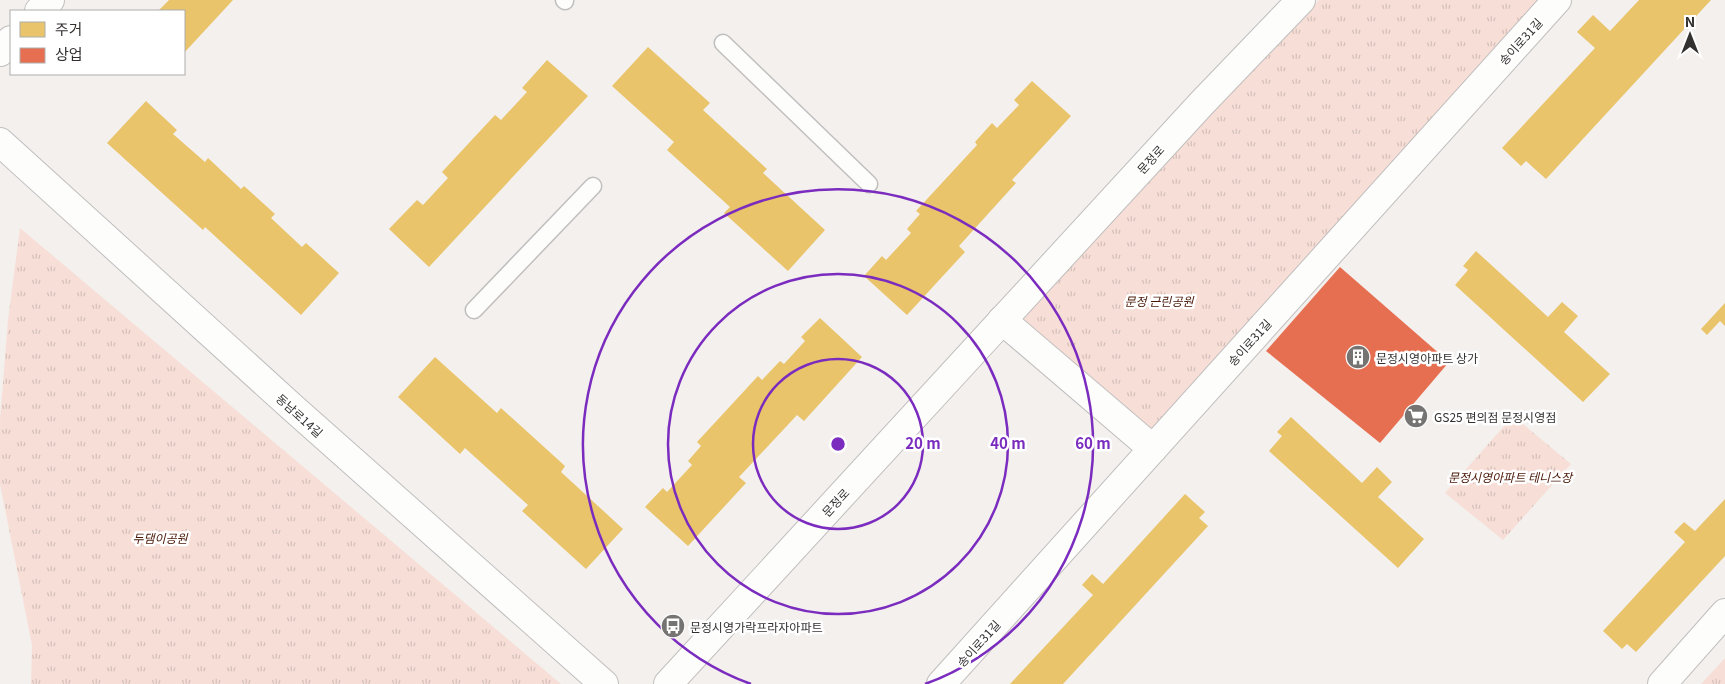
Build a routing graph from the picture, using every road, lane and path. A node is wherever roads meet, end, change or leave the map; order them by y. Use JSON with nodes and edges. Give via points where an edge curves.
{"nodes":[{"id":1,"x":50,"y":0,"type":"edge"},
{"id":2,"x":1301,"y":0,"type":"edge"},
{"id":3,"x":1557,"y":0,"type":"edge"},
{"id":4,"x":40,"y":10,"type":"edge"},
{"id":5,"x":10,"y":41,"type":"edge"},
{"id":6,"x":723,"y":44,"type":"dead end"},
{"id":7,"x":0,"y":52,"type":"edge"},
{"id":8,"x":0,"y":142,"type":"edge"},
{"id":9,"x":869,"y":184,"type":"dead end"},
{"id":10,"x":593,"y":186,"type":"dead end"},
{"id":11,"x":474,"y":310,"type":"dead end"},
{"id":12,"x":1002,"y":320,"type":"junction"},
{"id":13,"x":1152,"y":449,"type":"junction"},
{"id":14,"x":1725,"y":613,"type":"edge"},
{"id":15,"x":604,"y":684,"type":"edge"},
{"id":16,"x":668,"y":684,"type":"edge"},
{"id":17,"x":941,"y":684,"type":"edge"},
{"id":18,"x":1662,"y":684,"type":"edge"}],
"edges":[{"from":1,"to":4,"type":"street"},
{"from":2,"to":12,"type":"street","name":"문정로"},
{"from":3,"to":13,"type":"street","name":"송이로31길"},
{"from":5,"to":7,"type":"street"},
{"from":6,"to":9,"type":"lane"},
{"from":8,"to":15,"type":"street","name":"동남로14길"},
{"from":10,"to":11,"type":"lane"},
{"from":12,"to":13,"type":"street"},
{"from":12,"to":16,"type":"street","name":"문정로"},
{"from":13,"to":17,"type":"street","name":"송이로31길"},
{"from":14,"to":18,"type":"street"}]}
